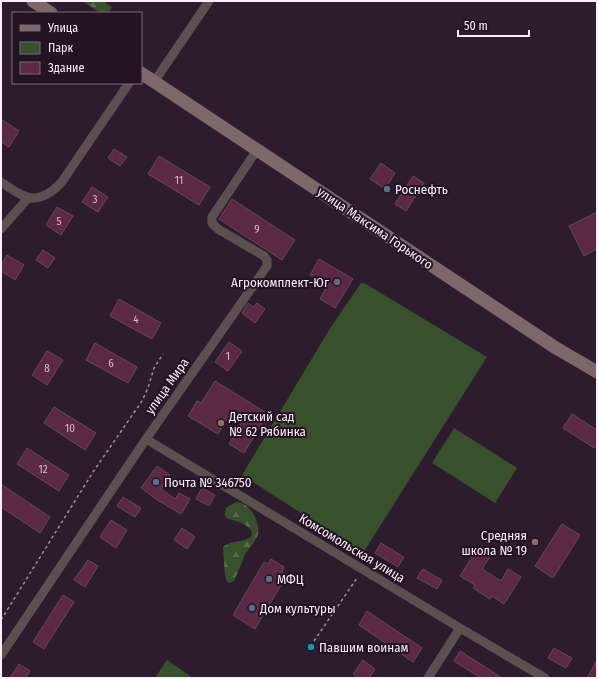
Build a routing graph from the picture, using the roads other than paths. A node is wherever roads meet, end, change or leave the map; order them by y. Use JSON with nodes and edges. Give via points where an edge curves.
{"nodes":[{"id":1,"x":33,"y":1,"type":"edge"},
{"id":2,"x":209,"y":1,"type":"edge"},
{"id":3,"x":50,"y":12,"type":"edge"},
{"id":4,"x":142,"y":74,"type":"edge"},
{"id":5,"x":154,"y":82,"type":"junction"},
{"id":6,"x":127,"y":84,"type":"edge"},
{"id":7,"x":257,"y":150,"type":"junction"},
{"id":8,"x":1,"y":182,"type":"edge"},
{"id":9,"x":28,"y":198,"type":"junction"},
{"id":10,"x":1,"y":229,"type":"edge"},
{"id":11,"x":597,"y":372,"type":"edge"},
{"id":12,"x":146,"y":439,"type":"junction"},
{"id":13,"x":460,"y":628,"type":"junction"},
{"id":14,"x":1,"y":655,"type":"edge"},
{"id":15,"x":428,"y":678,"type":"edge"},
{"id":16,"x":545,"y":678,"type":"edge"}],
"edges":[{"from":1,"to":3,"type":"main road"},
{"from":2,"to":5,"type":"street"},
{"from":4,"to":5,"type":"main road","name":"улица Максима Горького"},
{"from":5,"to":7,"type":"main road","name":"улица Максима Горького"},
{"from":6,"to":9,"type":"street","via":[[60,183],[47,196]]},
{"from":7,"to":11,"type":"main road","name":"улица Максима Горького","via":[[556,348]]},
{"from":7,"to":12,"type":"street","name":"улица Мира","via":[[212,217],[212,223],[264,256],[267,266]]},
{"from":8,"to":9,"type":"street"},
{"from":9,"to":10,"type":"street"},
{"from":12,"to":13,"type":"street","name":"Комсомольская улица"},
{"from":12,"to":14,"type":"street","name":"улица Мира"},
{"from":13,"to":15,"type":"street"},
{"from":13,"to":16,"type":"street","name":"Комсомольская улица"}]}
